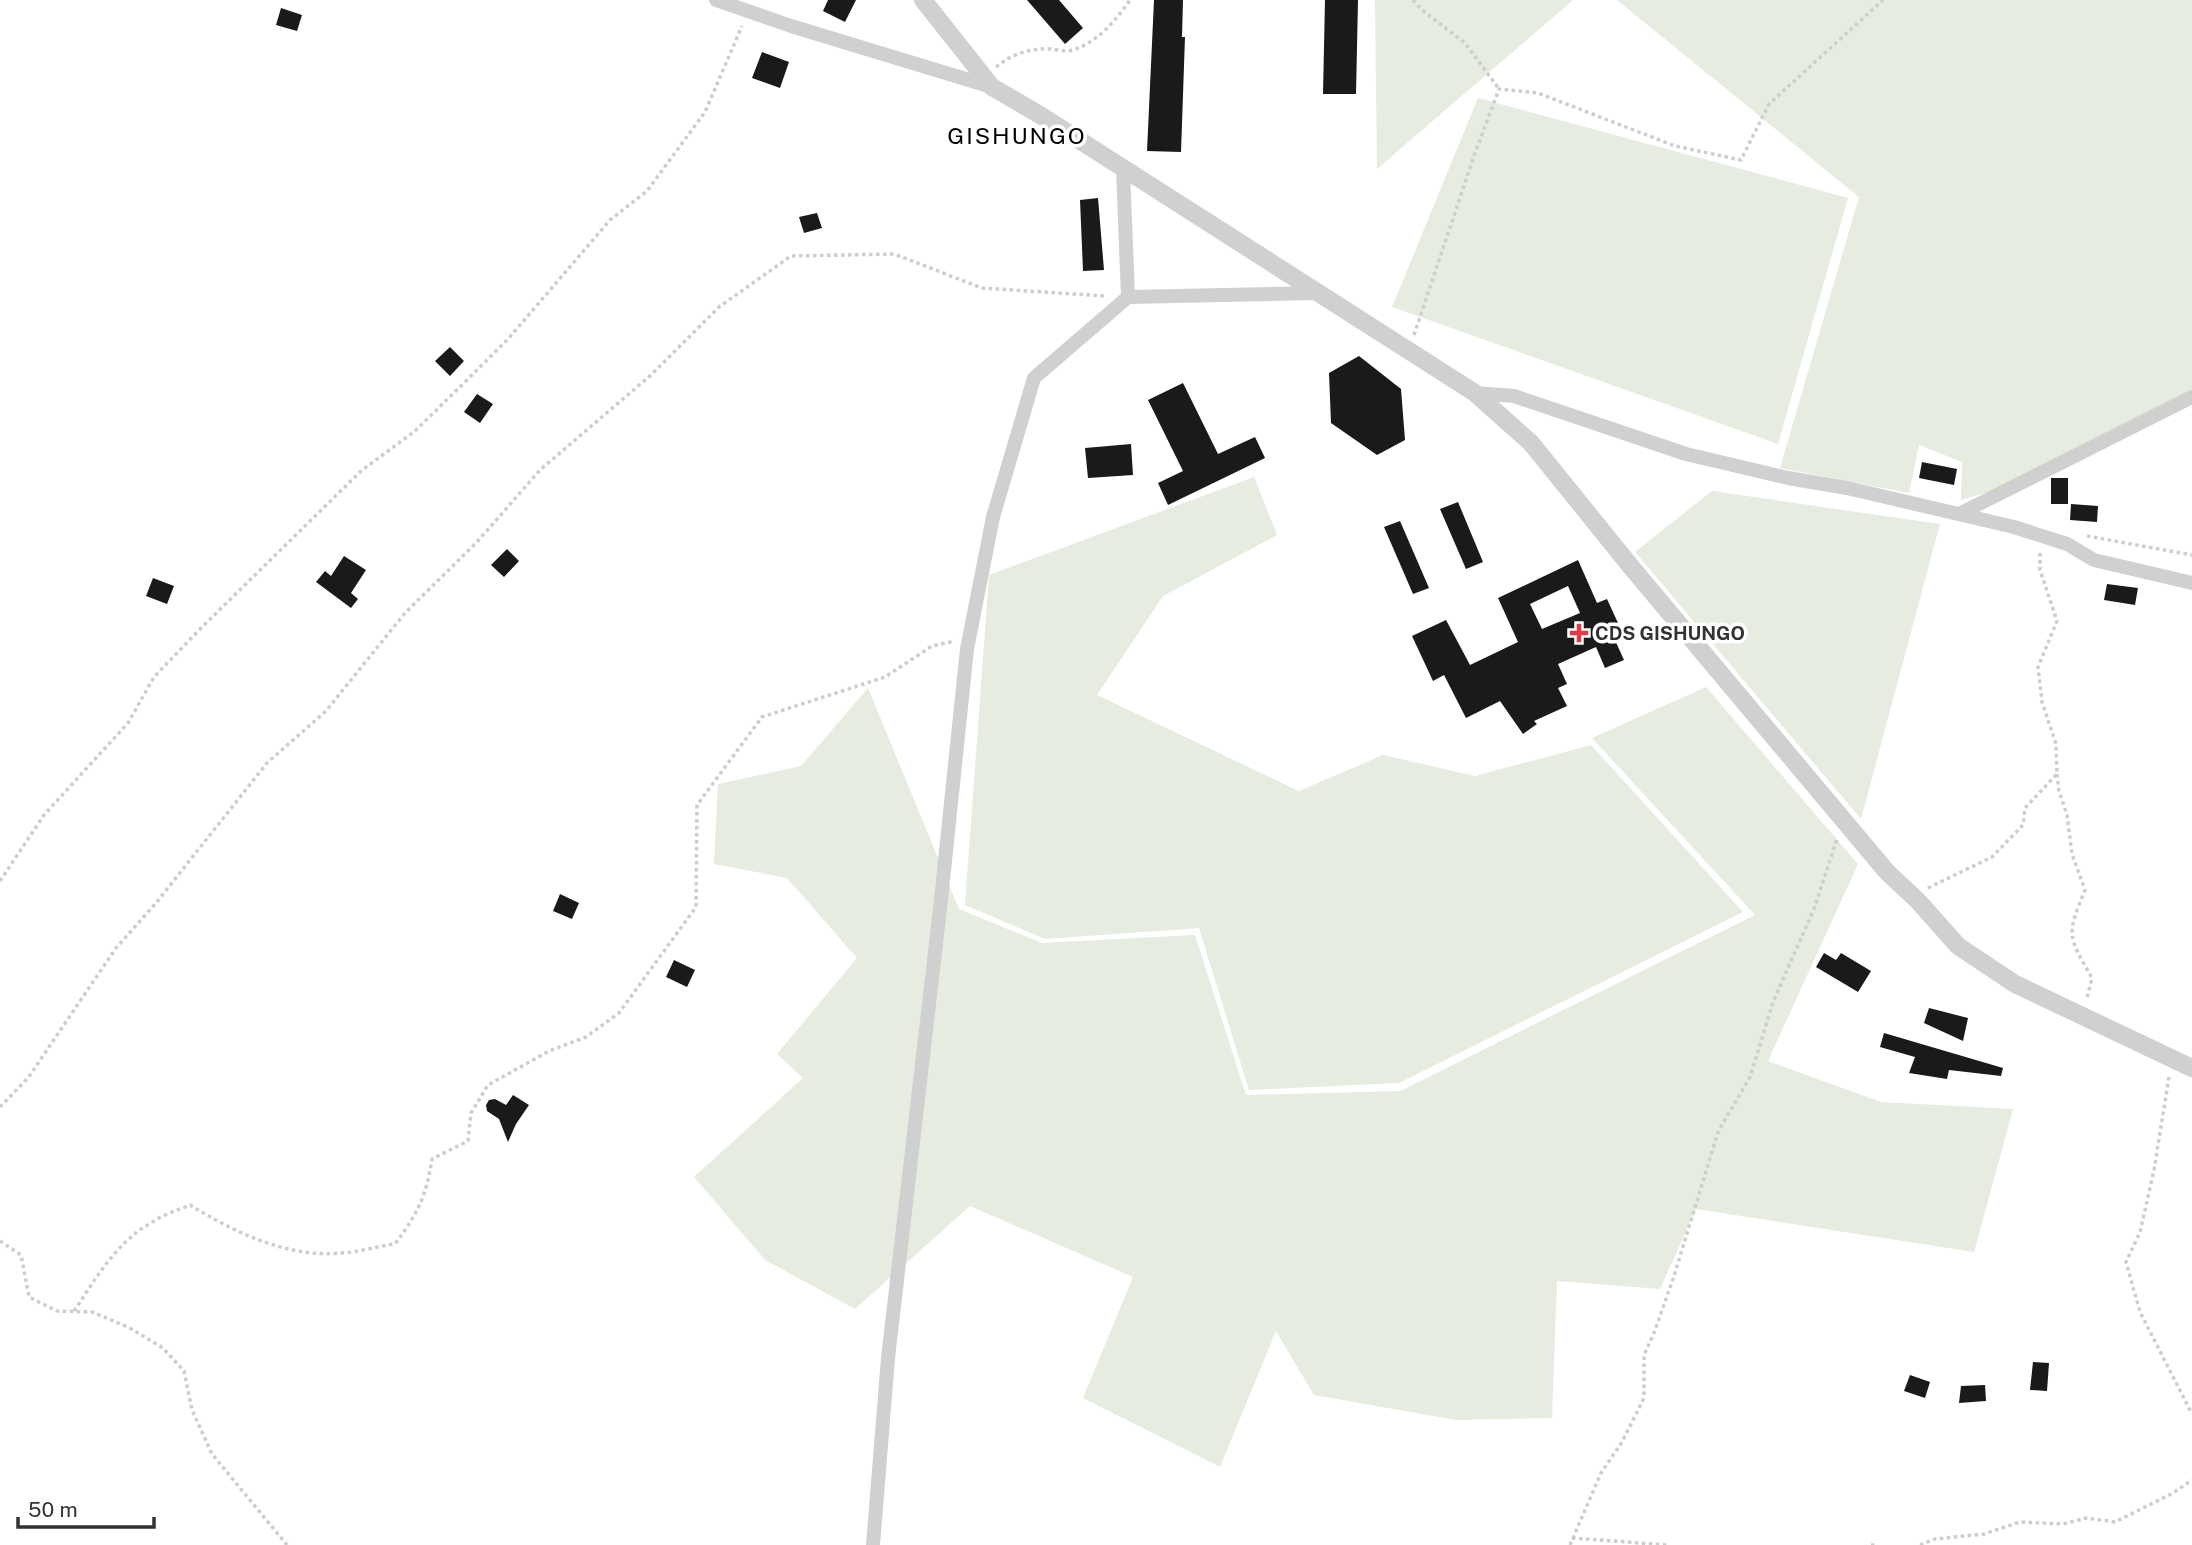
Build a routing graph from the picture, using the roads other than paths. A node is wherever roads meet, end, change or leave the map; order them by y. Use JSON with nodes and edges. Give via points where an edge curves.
{"nodes":[{"id":1,"x":716,"y":0,"type":"edge"},
{"id":2,"x":923,"y":0,"type":"edge"},
{"id":3,"x":992,"y":87,"type":"junction"},
{"id":4,"x":1123,"y":169,"type":"junction"},
{"id":5,"x":1320,"y":293,"type":"junction"},
{"id":6,"x":1128,"y":297,"type":"junction"},
{"id":7,"x":1475,"y":393,"type":"junction"},
{"id":8,"x":2192,"y":397,"type":"edge"},
{"id":9,"x":1959,"y":514,"type":"junction"},
{"id":10,"x":2192,"y":583,"type":"edge"},
{"id":11,"x":2192,"y":1068,"type":"edge"},
{"id":12,"x":873,"y":1545,"type":"edge"}],
"edges":[{"from":1,"to":3,"type":"street"},
{"from":2,"to":3,"type":"street"},
{"from":3,"to":4,"type":"street"},
{"from":4,"to":5,"type":"street"},
{"from":4,"to":6,"type":"street"},
{"from":5,"to":6,"type":"street"},
{"from":5,"to":7,"type":"street"},
{"from":6,"to":12,"type":"street","via":[[1034,378],[993,517],[969,638],[888,1358]]},
{"from":7,"to":9,"type":"street","via":[[1514,396],[1686,454]]},
{"from":7,"to":11,"type":"street","via":[[1531,443],[1887,872],[1958,946],[2015,984]]},
{"from":8,"to":9,"type":"street"},
{"from":9,"to":10,"type":"street","via":[[2067,544],[2094,560]]}]}
